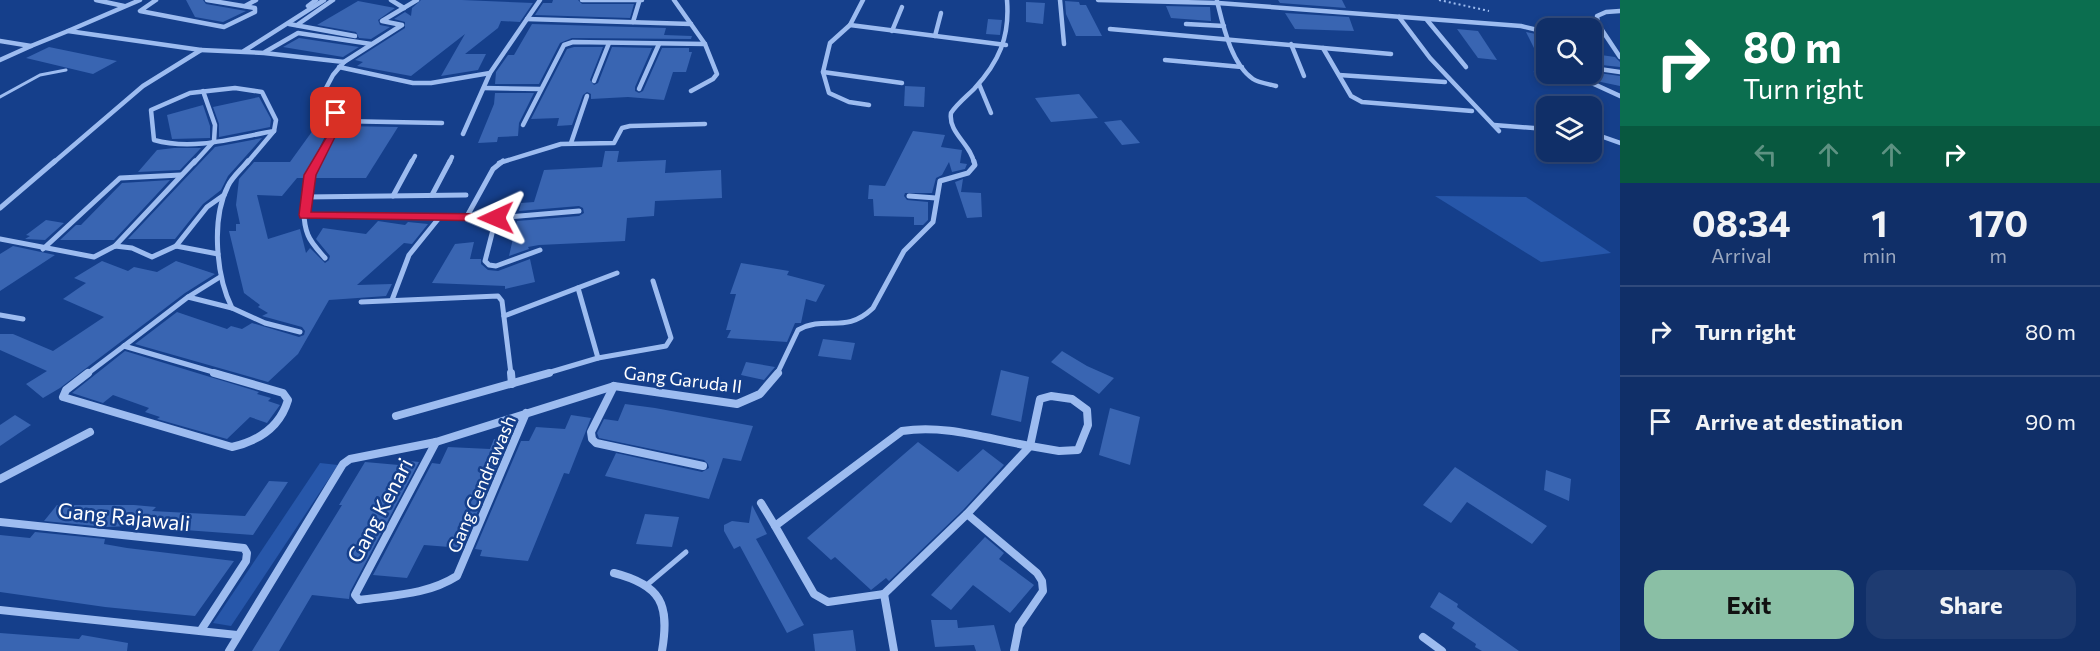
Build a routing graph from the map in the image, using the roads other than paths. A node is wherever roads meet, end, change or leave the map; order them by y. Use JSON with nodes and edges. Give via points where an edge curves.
{"nodes":[{"id":1,"x":96,"y":0,"type":"edge"},
{"id":2,"x":140,"y":0,"type":"edge"},
{"id":3,"x":156,"y":0,"type":"edge"},
{"id":4,"x":211,"y":0,"type":"edge"},
{"id":5,"x":256,"y":0,"type":"edge"},
{"id":6,"x":316,"y":0,"type":"edge"},
{"id":7,"x":324,"y":0,"type":"edge"},
{"id":8,"x":333,"y":0,"type":"edge"},
{"id":9,"x":391,"y":0,"type":"edge"},
{"id":10,"x":417,"y":0,"type":"edge"},
{"id":11,"x":540,"y":0,"type":"edge"},
{"id":12,"x":582,"y":0,"type":"edge"},
{"id":13,"x":674,"y":0,"type":"edge"},
{"id":14,"x":863,"y":0,"type":"edge"},
{"id":15,"x":1007,"y":0,"type":"edge"},
{"id":16,"x":1060,"y":0,"type":"edge"},
{"id":17,"x":1098,"y":0,"type":"edge"},
{"id":18,"x":640,"y":1,"type":"edge"},
{"id":19,"x":1123,"y":1,"type":"edge"},
{"id":20,"x":1172,"y":1,"type":"edge"},
{"id":21,"x":1217,"y":2,"type":"edge"},
{"id":22,"x":125,"y":6,"type":"junction"},
{"id":23,"x":244,"y":6,"type":"junction"},
{"id":24,"x":308,"y":6,"type":"dead end"},
{"id":25,"x":902,"y":7,"type":"dead end"},
{"id":26,"x":404,"y":8,"type":"junction"},
{"id":27,"x":1620,"y":11,"type":"edge"},
{"id":28,"x":941,"y":14,"type":"dead end"},
{"id":29,"x":1399,"y":17,"type":"junction"},
{"id":30,"x":527,"y":19,"type":"junction"},
{"id":31,"x":1427,"y":20,"type":"junction"},
{"id":32,"x":633,"y":22,"type":"junction"},
{"id":33,"x":289,"y":24,"type":"junction"},
{"id":34,"x":691,"y":24,"type":"junction"},
{"id":35,"x":1186,"y":24,"type":"dead end"},
{"id":36,"x":297,"y":25,"type":"junction"},
{"id":37,"x":850,"y":26,"type":"junction"},
{"id":38,"x":1224,"y":26,"type":"junction"},
{"id":39,"x":1110,"y":29,"type":"dead end"},
{"id":40,"x":1536,"y":30,"type":"edge"},
{"id":41,"x":68,"y":31,"type":"junction"},
{"id":42,"x":892,"y":31,"type":"junction"},
{"id":43,"x":355,"y":36,"type":"dead end"},
{"id":44,"x":935,"y":36,"type":"junction"},
{"id":45,"x":1230,"y":39,"type":"junction"},
{"id":46,"x":0,"y":41,"type":"edge"},
{"id":47,"x":609,"y":43,"type":"junction"},
{"id":48,"x":372,"y":44,"type":"junction"},
{"id":49,"x":659,"y":44,"type":"junction"},
{"id":50,"x":705,"y":44,"type":"junction"},
{"id":51,"x":1064,"y":44,"type":"dead end"},
{"id":52,"x":1291,"y":44,"type":"junction"},
{"id":53,"x":1006,"y":45,"type":"junction"},
{"id":54,"x":31,"y":46,"type":"junction"},
{"id":55,"x":1323,"y":48,"type":"junction"},
{"id":56,"x":201,"y":50,"type":"junction"},
{"id":57,"x":244,"y":51,"type":"junction"},
{"id":58,"x":264,"y":53,"type":"junction"},
{"id":59,"x":1391,"y":54,"type":"dead end"},
{"id":60,"x":1620,"y":57,"type":"edge"},
{"id":61,"x":0,"y":60,"type":"edge"},
{"id":62,"x":1165,"y":60,"type":"dead end"},
{"id":63,"x":345,"y":62,"type":"junction"},
{"id":64,"x":339,"y":67,"type":"junction"},
{"id":65,"x":1242,"y":67,"type":"junction"},
{"id":66,"x":1466,"y":67,"type":"dead end"},
{"id":67,"x":1602,"y":69,"type":"edge"},
{"id":68,"x":66,"y":70,"type":"dead end"},
{"id":69,"x":823,"y":72,"type":"junction"},
{"id":70,"x":1620,"y":72,"type":"edge"},
{"id":71,"x":490,"y":73,"type":"junction"},
{"id":72,"x":1339,"y":75,"type":"junction"},
{"id":73,"x":1304,"y":76,"type":"dead end"},
{"id":74,"x":594,"y":81,"type":"dead end"},
{"id":75,"x":1445,"y":82,"type":"dead end"},
{"id":76,"x":903,"y":83,"type":"dead end"},
{"id":77,"x":980,"y":84,"type":"junction"},
{"id":78,"x":1594,"y":84,"type":"edge"},
{"id":79,"x":1276,"y":86,"type":"dead end"},
{"id":80,"x":484,"y":88,"type":"junction"},
{"id":81,"x":540,"y":89,"type":"junction"},
{"id":82,"x":639,"y":89,"type":"dead end"},
{"id":83,"x":691,"y":91,"type":"dead end"},
{"id":84,"x":203,"y":92,"type":"junction"},
{"id":85,"x":587,"y":96,"type":"dead end"},
{"id":86,"x":1620,"y":96,"type":"edge"},
{"id":87,"x":0,"y":97,"type":"edge"},
{"id":88,"x":869,"y":105,"type":"dead end"},
{"id":89,"x":1472,"y":111,"type":"dead end"},
{"id":90,"x":992,"y":113,"type":"dead end"},
{"id":91,"x":338,"y":121,"type":"junction"},
{"id":92,"x":442,"y":123,"type":"dead end"},
{"id":93,"x":705,"y":124,"type":"dead end"},
{"id":94,"x":524,"y":125,"type":"dead end"},
{"id":95,"x":1494,"y":125,"type":"junction"},
{"id":96,"x":1536,"y":128,"type":"edge"},
{"id":97,"x":274,"y":131,"type":"junction"},
{"id":98,"x":1499,"y":131,"type":"dead end"},
{"id":99,"x":463,"y":134,"type":"dead end"},
{"id":100,"x":1602,"y":137,"type":"edge"},
{"id":101,"x":214,"y":141,"type":"junction"},
{"id":102,"x":571,"y":143,"type":"junction"},
{"id":103,"x":1620,"y":143,"type":"edge"},
{"id":104,"x":415,"y":156,"type":"dead end"},
{"id":105,"x":452,"y":157,"type":"dead end"},
{"id":106,"x":181,"y":175,"type":"junction"},
{"id":107,"x":224,"y":195,"type":"junction"},
{"id":108,"x":432,"y":195,"type":"junction"},
{"id":109,"x":466,"y":195,"type":"dead end"},
{"id":110,"x":393,"y":196,"type":"junction"},
{"id":111,"x":909,"y":196,"type":"dead end"},
{"id":112,"x":306,"y":197,"type":"junction"},
{"id":113,"x":936,"y":198,"type":"junction"},
{"id":114,"x":0,"y":208,"type":"edge"},
{"id":115,"x":579,"y":211,"type":"dead end"},
{"id":116,"x":304,"y":215,"type":"junction"},
{"id":117,"x":440,"y":218,"type":"junction"},
{"id":118,"x":466,"y":218,"type":"junction"},
{"id":119,"x":496,"y":218,"type":"junction"},
{"id":120,"x":0,"y":239,"type":"edge"},
{"id":121,"x":115,"y":246,"type":"junction"},
{"id":122,"x":176,"y":246,"type":"junction"},
{"id":123,"x":43,"y":249,"type":"junction"},
{"id":124,"x":540,"y":250,"type":"dead end"},
{"id":125,"x":219,"y":254,"type":"junction"},
{"id":126,"x":325,"y":258,"type":"dead end"},
{"id":127,"x":617,"y":273,"type":"dead end"},
{"id":128,"x":220,"y":277,"type":"junction"},
{"id":129,"x":653,"y":281,"type":"dead end"},
{"id":130,"x":578,"y":288,"type":"junction"},
{"id":131,"x":188,"y":297,"type":"junction"},
{"id":132,"x":392,"y":300,"type":"junction"},
{"id":133,"x":361,"y":302,"type":"dead end"},
{"id":134,"x":232,"y":308,"type":"junction"},
{"id":135,"x":0,"y":315,"type":"edge"},
{"id":136,"x":504,"y":316,"type":"junction"},
{"id":137,"x":22,"y":319,"type":"dead end"},
{"id":138,"x":300,"y":332,"type":"dead end"},
{"id":139,"x":123,"y":346,"type":"junction"},
{"id":140,"x":598,"y":358,"type":"junction"},
{"id":141,"x":512,"y":384,"type":"junction"},
{"id":142,"x":614,"y":386,"type":"junction"},
{"id":143,"x":526,"y":413,"type":"junction"},
{"id":144,"x":396,"y":416,"type":"dead end"},
{"id":145,"x":90,"y":432,"type":"dead end"},
{"id":146,"x":436,"y":442,"type":"junction"},
{"id":147,"x":1030,"y":447,"type":"junction"},
{"id":148,"x":703,"y":466,"type":"dead end"},
{"id":149,"x":0,"y":479,"type":"edge"},
{"id":150,"x":761,"y":503,"type":"dead end"},
{"id":151,"x":967,"y":514,"type":"junction"},
{"id":152,"x":0,"y":522,"type":"edge"},
{"id":153,"x":775,"y":526,"type":"junction"},
{"id":154,"x":686,"y":552,"type":"dead end"},
{"id":155,"x":614,"y":573,"type":"dead end"},
{"id":156,"x":648,"y":584,"type":"junction"},
{"id":157,"x":355,"y":594,"type":"joint"},
{"id":158,"x":884,"y":594,"type":"junction"},
{"id":159,"x":0,"y":610,"type":"edge"},
{"id":160,"x":201,"y":630,"type":"junction"},
{"id":161,"x":237,"y":635,"type":"junction"},
{"id":162,"x":1423,"y":637,"type":"dead end"},
{"id":163,"x":229,"y":651,"type":"edge"},
{"id":164,"x":662,"y":651,"type":"edge"},
{"id":165,"x":894,"y":651,"type":"edge"},
{"id":166,"x":1014,"y":651,"type":"edge"},
{"id":167,"x":1443,"y":651,"type":"edge"}],
"edges":[{"from":1,"to":22,"type":"street"},
{"from":2,"to":22,"type":"street"},
{"from":3,"to":23,"type":"street","via":[[140,10],[224,27],[255,12],[255,8]]},
{"from":4,"to":23,"type":"street"},
{"from":5,"to":23,"type":"street"},
{"from":6,"to":24,"type":"street"},
{"from":7,"to":33,"type":"street"},
{"from":8,"to":36,"type":"street"},
{"from":9,"to":26,"type":"street"},
{"from":10,"to":26,"type":"street"},
{"from":11,"to":30,"type":"street"},
{"from":12,"to":18,"type":"street"},
{"from":13,"to":34,"type":"street"},
{"from":14,"to":37,"type":"street"},
{"from":15,"to":53,"type":"street","name":"Gang Garuda II","via":[[1010,16]]},
{"from":16,"to":51,"type":"street"},
{"from":17,"to":19,"type":"street"},
{"from":18,"to":32,"type":"street"},
{"from":19,"to":20,"type":"street"},
{"from":20,"to":21,"type":"street"},
{"from":21,"to":29,"type":"street"},
{"from":21,"to":38,"type":"street"},
{"from":22,"to":41,"type":"street"},
{"from":25,"to":42,"type":"street"},
{"from":26,"to":48,"type":"street","via":[[382,21],[402,26]]},
{"from":27,"to":60,"type":"street","via":[[1597,16],[1598,24]]},
{"from":28,"to":44,"type":"street"},
{"from":29,"to":31,"type":"street"},
{"from":29,"to":95,"type":"street","via":[[1430,58]]},
{"from":30,"to":32,"type":"street"},
{"from":30,"to":71,"type":"street"},
{"from":31,"to":40,"type":"street"},
{"from":31,"to":66,"type":"street"},
{"from":32,"to":34,"type":"street"},
{"from":33,"to":36,"type":"street"},
{"from":33,"to":57,"type":"street"},
{"from":34,"to":50,"type":"street"},
{"from":35,"to":38,"type":"street"},
{"from":36,"to":43,"type":"street"},
{"from":37,"to":42,"type":"street"},
{"from":37,"to":69,"type":"street","via":[[830,43]]},
{"from":38,"to":45,"type":"street"},
{"from":39,"to":45,"type":"street"},
{"from":41,"to":54,"type":"street"},
{"from":41,"to":56,"type":"street"},
{"from":42,"to":44,"type":"street"},
{"from":44,"to":53,"type":"street"},
{"from":45,"to":52,"type":"street"},
{"from":45,"to":65,"type":"street"},
{"from":46,"to":54,"type":"street"},
{"from":47,"to":49,"type":"street"},
{"from":47,"to":74,"type":"street"},
{"from":47,"to":81,"type":"street","via":[[564,45]]},
{"from":48,"to":58,"type":"street","via":[[298,33]]},
{"from":48,"to":63,"type":"street"},
{"from":49,"to":50,"type":"street"},
{"from":49,"to":82,"type":"street"},
{"from":50,"to":83,"type":"street","via":[[717,74]]},
{"from":52,"to":55,"type":"street"},
{"from":52,"to":73,"type":"street"},
{"from":53,"to":77,"type":"street","name":"Gang Garuda II"},
{"from":54,"to":61,"type":"street"},
{"from":55,"to":59,"type":"street"},
{"from":55,"to":72,"type":"street"},
{"from":56,"to":57,"type":"street"},
{"from":56,"to":114,"type":"street","via":[[143,86]]},
{"from":57,"to":58,"type":"street"},
{"from":58,"to":63,"type":"street"},
{"from":62,"to":65,"type":"street"},
{"from":63,"to":64,"type":"street"},
{"from":64,"to":71,"type":"street","via":[[431,83]]},
{"from":64,"to":91,"type":"street","via":[[325,90]]},
{"from":65,"to":79,"type":"street","via":[[1253,80]]},
{"from":67,"to":70,"type":"street"},
{"from":68,"to":87,"type":"lane","via":[[37,76]]},
{"from":69,"to":76,"type":"street"},
{"from":69,"to":88,"type":"street","via":[[829,93]]},
{"from":71,"to":80,"type":"street"},
{"from":72,"to":75,"type":"street"},
{"from":72,"to":89,"type":"street","via":[[1352,96],[1362,102]]},
{"from":77,"to":90,"type":"street"},
{"from":77,"to":113,"type":"street","name":"Gang Garuda II","via":[[951,113],[950,122],[974,154],[975,165],[968,173],[940,181]]},
{"from":78,"to":86,"type":"street"},
{"from":80,"to":81,"type":"street"},
{"from":80,"to":99,"type":"street"},
{"from":81,"to":94,"type":"street"},
{"from":84,"to":97,"type":"street","via":[[248,87],[262,92],[276,120]]},
{"from":84,"to":101,"type":"street","via":[[215,125]]},
{"from":84,"to":101,"type":"street","via":[[152,110],[154,140],[165,145]]},
{"from":85,"to":102,"type":"street"},
{"from":91,"to":92,"type":"street"},
{"from":91,"to":112,"type":"street","via":[[310,175]]},
{"from":93,"to":102,"type":"street","via":[[630,126],[622,128],[614,143]]},
{"from":95,"to":96,"type":"street"},
{"from":95,"to":98,"type":"street"},
{"from":97,"to":101,"type":"street"},
{"from":97,"to":107,"type":"street","via":[[228,185]]},
{"from":100,"to":103,"type":"street"},
{"from":101,"to":106,"type":"street"},
{"from":102,"to":118,"type":"street","via":[[500,162]]},
{"from":104,"to":110,"type":"street"},
{"from":105,"to":108,"type":"street"},
{"from":106,"to":121,"type":"street"},
{"from":106,"to":123,"type":"street","via":[[120,178]]},
{"from":107,"to":122,"type":"street","via":[[207,207]]},
{"from":107,"to":125,"type":"street"},
{"from":108,"to":109,"type":"street"},
{"from":108,"to":110,"type":"street"},
{"from":110,"to":112,"type":"street"},
{"from":111,"to":113,"type":"street"},
{"from":112,"to":116,"type":"street"},
{"from":113,"to":142,"type":"street","name":"Gang Garuda II","via":[[932,223],[902,252],[874,307],[854,322],[805,325],[798,330],[776,378],[748,403]]},
{"from":115,"to":119,"type":"street"},
{"from":116,"to":117,"type":"street"},
{"from":116,"to":126,"type":"street","via":[[309,238]]},
{"from":117,"to":118,"type":"street"},
{"from":117,"to":132,"type":"street","via":[[409,255]]},
{"from":118,"to":119,"type":"street"},
{"from":119,"to":124,"type":"street","via":[[485,261],[489,265]]},
{"from":120,"to":123,"type":"street"},
{"from":121,"to":122,"type":"street","via":[[153,257]]},
{"from":121,"to":123,"type":"street","via":[[94,257]]},
{"from":122,"to":125,"type":"street"},
{"from":125,"to":128,"type":"street"},
{"from":127,"to":130,"type":"street"},
{"from":128,"to":131,"type":"street"},
{"from":128,"to":134,"type":"street"},
{"from":129,"to":140,"type":"street","via":[[669,342]]},
{"from":130,"to":136,"type":"street"},
{"from":130,"to":140,"type":"street"},
{"from":131,"to":134,"type":"street"},
{"from":131,"to":139,"type":"street"},
{"from":132,"to":133,"type":"street"},
{"from":132,"to":136,"type":"street","via":[[492,295],[502,301]]},
{"from":134,"to":138,"type":"street","via":[[265,323]]},
{"from":135,"to":137,"type":"street"},
{"from":136,"to":141,"type":"street"},
{"from":139,"to":139,"type":"street","via":[[66,390],[63,397],[232,447],[260,439],[286,410],[288,400],[283,393]]},
{"from":140,"to":141,"type":"street"},
{"from":141,"to":144,"type":"street"},
{"from":142,"to":143,"type":"street","name":"Gang Garuda II"},
{"from":142,"to":148,"type":"street","via":[[591,432],[596,443]]},
{"from":143,"to":146,"type":"street","name":"Gang Garuda II"},
{"from":143,"to":157,"type":"street","name":"Gang Cendrawash","via":[[462,566],[448,583],[359,600]]},
{"from":145,"to":149,"type":"street"},
{"from":146,"to":157,"type":"street","name":"Gang Kenari"},
{"from":146,"to":161,"type":"street","name":"Gang Garuda II","via":[[358,456],[343,464]]},
{"from":147,"to":147,"type":"street","via":[[1078,450],[1087,410],[1054,394],[1046,395],[1040,399]]},
{"from":147,"to":151,"type":"street"},
{"from":147,"to":153,"type":"street","via":[[927,428],[902,430]]},
{"from":150,"to":153,"type":"street"},
{"from":151,"to":158,"type":"street"},
{"from":151,"to":166,"type":"street","via":[[1042,581],[1044,591],[1016,627]]},
{"from":152,"to":160,"type":"street","name":"Gang Rajawali","via":[[244,548],[246,561]]},
{"from":153,"to":158,"type":"street","via":[[820,599],[828,602]]},
{"from":154,"to":156,"type":"lane"},
{"from":155,"to":156,"type":"street"},
{"from":156,"to":164,"type":"street","via":[[660,597],[666,619]]},
{"from":158,"to":165,"type":"street"},
{"from":159,"to":160,"type":"street"},
{"from":160,"to":161,"type":"street"},
{"from":161,"to":163,"type":"street"},
{"from":162,"to":167,"type":"street"}]}
